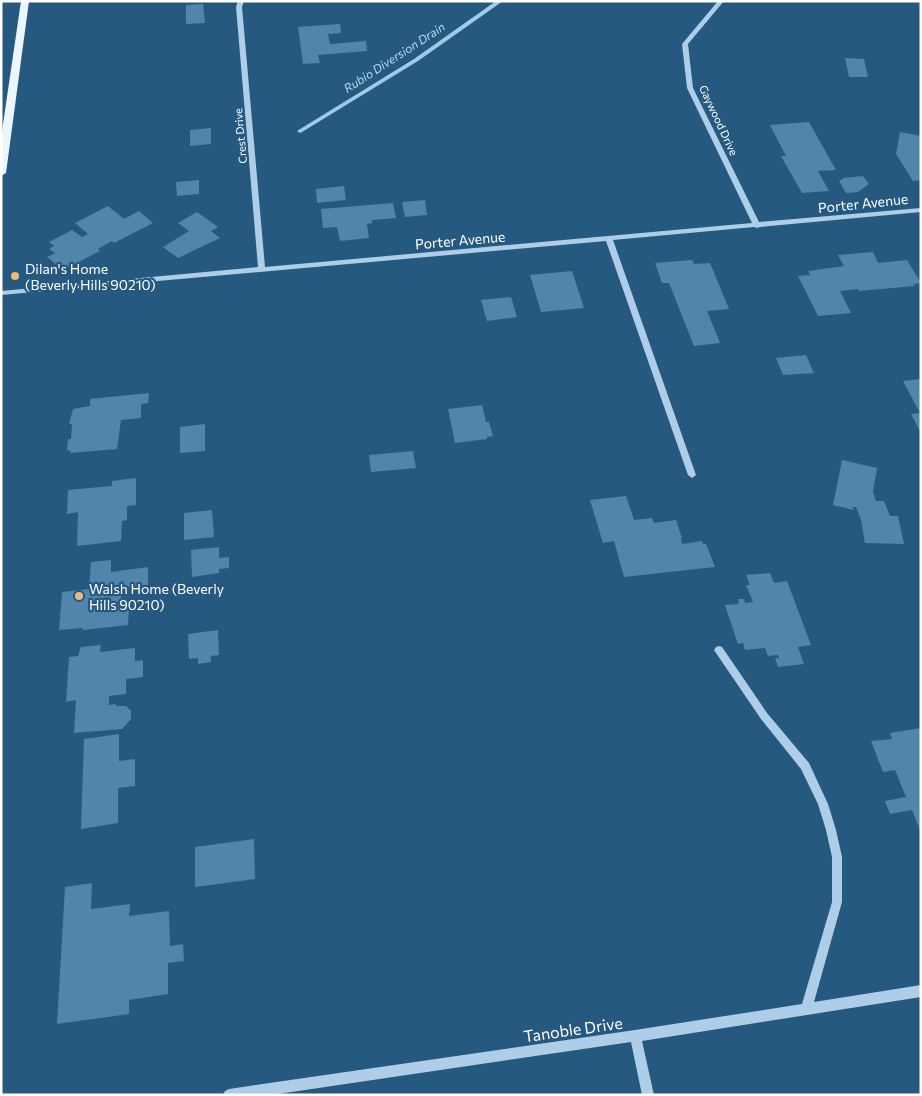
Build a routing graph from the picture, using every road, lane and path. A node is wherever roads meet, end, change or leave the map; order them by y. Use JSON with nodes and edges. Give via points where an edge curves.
{"nodes":[{"id":1,"x":25,"y":1,"type":"edge"},
{"id":2,"x":241,"y":1,"type":"edge"},
{"id":3,"x":721,"y":1,"type":"edge"},
{"id":4,"x":1,"y":173,"type":"edge"},
{"id":5,"x":921,"y":210,"type":"edge"},
{"id":6,"x":757,"y":226,"type":"junction"},
{"id":7,"x":609,"y":239,"type":"junction"},
{"id":8,"x":262,"y":269,"type":"junction"},
{"id":9,"x":1,"y":293,"type":"edge"},
{"id":10,"x":692,"y":474,"type":"dead end"},
{"id":11,"x":719,"y":650,"type":"dead end"},
{"id":12,"x":921,"y":991,"type":"edge"},
{"id":13,"x":806,"y":1009,"type":"junction"},
{"id":14,"x":635,"y":1036,"type":"junction"},
{"id":15,"x":229,"y":1095,"type":"edge"},
{"id":16,"x":648,"y":1095,"type":"edge"}],
"edges":[{"from":1,"to":4,"type":"main road"},
{"from":2,"to":8,"type":"street","name":"Crest Drive"},
{"from":3,"to":6,"type":"street","name":"Gaywood Drive","via":[[685,44],[690,88]]},
{"from":5,"to":6,"type":"street","name":"Porter Avenue"},
{"from":6,"to":7,"type":"street","name":"Porter Avenue"},
{"from":7,"to":8,"type":"street","name":"Porter Avenue"},
{"from":7,"to":10,"type":"street"},
{"from":8,"to":9,"type":"street","name":"Porter Avenue"},
{"from":11,"to":13,"type":"street","via":[[764,716],[804,766],[832,830],[837,856],[837,902]]},
{"from":12,"to":13,"type":"street","name":"Tanoble Drive"},
{"from":13,"to":14,"type":"street","name":"Tanoble Drive"},
{"from":14,"to":15,"type":"street","name":"Tanoble Drive"},
{"from":14,"to":16,"type":"street"}]}
